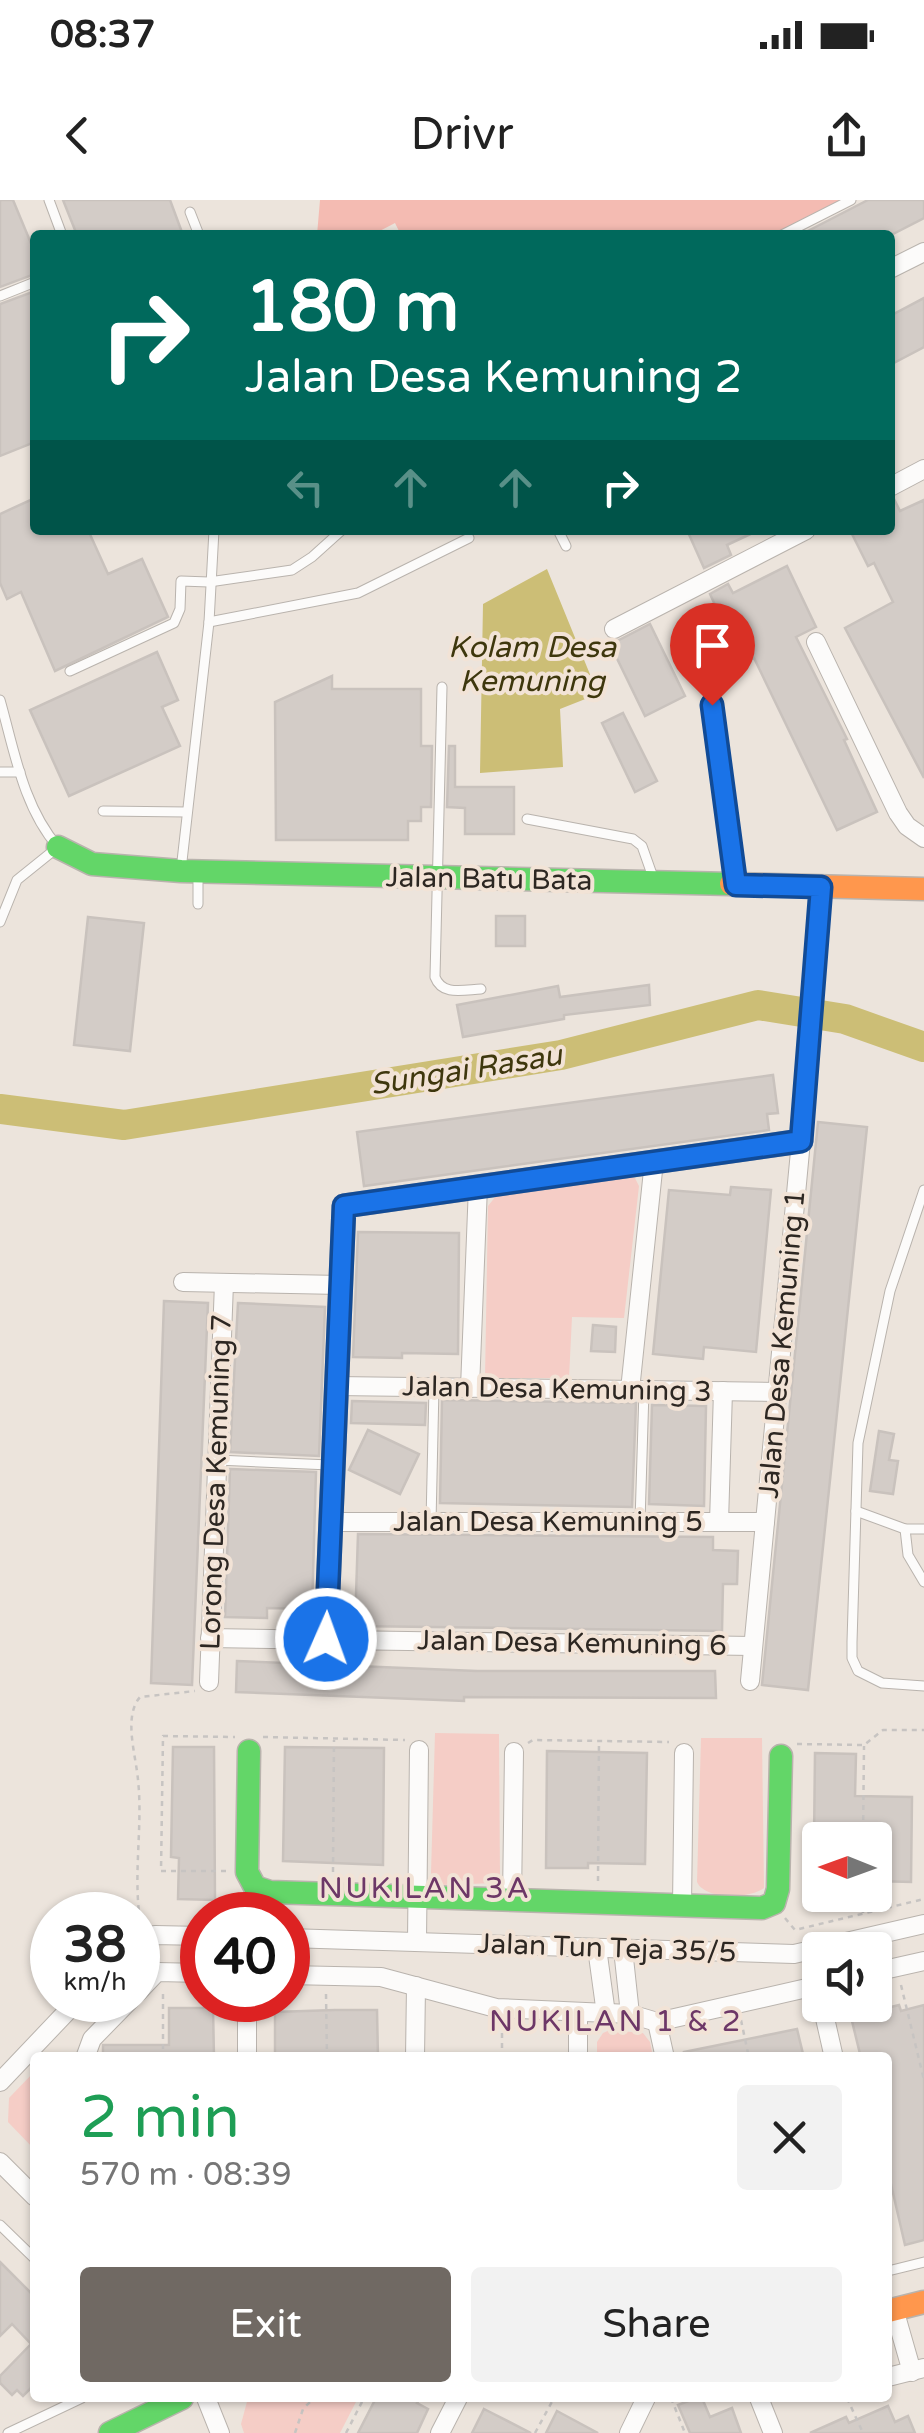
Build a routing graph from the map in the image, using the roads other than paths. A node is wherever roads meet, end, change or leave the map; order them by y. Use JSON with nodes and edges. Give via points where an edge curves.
{"nodes":[{"id":1,"x":50,"y":200,"type":"edge"},
{"id":2,"x":851,"y":200,"type":"edge"},
{"id":3,"x":190,"y":212,"type":"dead end"},
{"id":4,"x":60,"y":230,"type":"edge"},
{"id":5,"x":197,"y":230,"type":"edge"},
{"id":6,"x":792,"y":230,"type":"edge"},
{"id":7,"x":924,"y":252,"type":"edge"},
{"id":8,"x":895,"y":266,"type":"edge"},
{"id":9,"x":30,"y":284,"type":"edge"},
{"id":10,"x":0,"y":296,"type":"edge"},
{"id":11,"x":924,"y":470,"type":"edge"},
{"id":12,"x":895,"y":484,"type":"edge"},
{"id":13,"x":214,"y":535,"type":"edge"},
{"id":14,"x":336,"y":535,"type":"edge"},
{"id":15,"x":560,"y":535,"type":"edge"},
{"id":16,"x":796,"y":535,"type":"edge"},
{"id":17,"x":468,"y":538,"type":"dead end"},
{"id":18,"x":566,"y":546,"type":"dead end"},
{"id":19,"x":209,"y":582,"type":"junction"},
{"id":20,"x":209,"y":622,"type":"junction"},
{"id":21,"x":614,"y":629,"type":"dead end"},
{"id":22,"x":816,"y":642,"type":"dead end"},
{"id":23,"x":70,"y":671,"type":"dead end"},
{"id":24,"x":442,"y":687,"type":"dead end"},
{"id":25,"x":0,"y":700,"type":"edge"},
{"id":26,"x":712,"y":705,"type":"dead end"},
{"id":27,"x":0,"y":772,"type":"edge"},
{"id":28,"x":20,"y":772,"type":"junction"},
{"id":29,"x":103,"y":811,"type":"dead end"},
{"id":30,"x":187,"y":812,"type":"junction"},
{"id":31,"x":526,"y":819,"type":"dead end"},
{"id":32,"x":924,"y":838,"type":"edge"},
{"id":33,"x":58,"y":847,"type":"junction"},
{"id":34,"x":190,"y":872,"type":"junction"},
{"id":35,"x":438,"y":878,"type":"junction"},
{"id":36,"x":655,"y":883,"type":"junction"},
{"id":37,"x":736,"y":885,"type":"junction"},
{"id":38,"x":821,"y":887,"type":"junction"},
{"id":39,"x":924,"y":890,"type":"edge"},
{"id":40,"x":198,"y":904,"type":"dead end"},
{"id":41,"x":0,"y":922,"type":"edge"},
{"id":42,"x":482,"y":989,"type":"dead end"},
{"id":43,"x":801,"y":1141,"type":"junction"},
{"id":44,"x":654,"y":1161,"type":"junction"},
{"id":45,"x":478,"y":1186,"type":"junction"},
{"id":46,"x":924,"y":1190,"type":"edge"},
{"id":47,"x":183,"y":1282,"type":"dead end"},
{"id":48,"x":224,"y":1283,"type":"junction"},
{"id":49,"x":340,"y":1285,"type":"junction"},
{"id":50,"x":336,"y":1386,"type":"junction"},
{"id":51,"x":434,"y":1388,"type":"junction"},
{"id":52,"x":470,"y":1388,"type":"junction"},
{"id":53,"x":637,"y":1390,"type":"junction"},
{"id":54,"x":722,"y":1391,"type":"junction"},
{"id":55,"x":777,"y":1392,"type":"junction"},
{"id":56,"x":217,"y":1460,"type":"junction"},
{"id":57,"x":333,"y":1465,"type":"junction"},
{"id":58,"x":856,"y":1511,"type":"junction"},
{"id":59,"x":330,"y":1522,"type":"junction"},
{"id":60,"x":431,"y":1522,"type":"junction"},
{"id":61,"x":640,"y":1522,"type":"junction"},
{"id":62,"x":720,"y":1522,"type":"junction"},
{"id":63,"x":765,"y":1522,"type":"junction"},
{"id":64,"x":905,"y":1529,"type":"junction"},
{"id":65,"x":924,"y":1529,"type":"edge"},
{"id":66,"x":924,"y":1582,"type":"edge"},
{"id":67,"x":210,"y":1638,"type":"junction"},
{"id":68,"x":326,"y":1639,"type":"junction"},
{"id":69,"x":753,"y":1646,"type":"junction"},
{"id":70,"x":208,"y":1682,"type":"road end"},
{"id":71,"x":750,"y":1682,"type":"dead end"},
{"id":72,"x":924,"y":1686,"type":"edge"},
{"id":73,"x":419,"y":1750,"type":"dead end"},
{"id":74,"x":249,"y":1751,"type":"dead end"},
{"id":75,"x":514,"y":1752,"type":"road end"},
{"id":76,"x":684,"y":1753,"type":"road end"},
{"id":77,"x":781,"y":1756,"type":"road end"},
{"id":78,"x":418,"y":1897,"type":"junction"},
{"id":79,"x":512,"y":1900,"type":"junction"},
{"id":80,"x":682,"y":1905,"type":"junction"},
{"id":81,"x":924,"y":1924,"type":"edge"},
{"id":82,"x":310,"y":1939,"type":"edge"},
{"id":83,"x":417,"y":1942,"type":"junction"},
{"id":84,"x":598,"y":1948,"type":"junction"},
{"id":85,"x":622,"y":1949,"type":"junction"},
{"id":86,"x":924,"y":1961,"type":"edge"},
{"id":87,"x":892,"y":1969,"type":"edge"},
{"id":88,"x":310,"y":1976,"type":"edge"},
{"id":89,"x":416,"y":1986,"type":"junction"},
{"id":90,"x":802,"y":1992,"type":"edge"},
{"id":91,"x":578,"y":2014,"type":"junction"},
{"id":92,"x":606,"y":2014,"type":"junction"},
{"id":93,"x":630,"y":2014,"type":"junction"},
{"id":94,"x":57,"y":2022,"type":"edge"},
{"id":95,"x":109,"y":2022,"type":"edge"},
{"id":96,"x":247,"y":2022,"type":"edge"},
{"id":97,"x":657,"y":2022,"type":"junction"},
{"id":98,"x":826,"y":2022,"type":"edge"},
{"id":99,"x":87,"y":2052,"type":"edge"},
{"id":100,"x":247,"y":2052,"type":"edge"},
{"id":101,"x":415,"y":2052,"type":"edge"},
{"id":102,"x":578,"y":2052,"type":"edge"},
{"id":103,"x":664,"y":2052,"type":"edge"},
{"id":104,"x":833,"y":2052,"type":"edge"},
{"id":105,"x":0,"y":2082,"type":"edge"},
{"id":106,"x":0,"y":2162,"type":"edge"},
{"id":107,"x":30,"y":2192,"type":"edge"},
{"id":108,"x":0,"y":2224,"type":"edge"},
{"id":109,"x":30,"y":2254,"type":"edge"},
{"id":110,"x":924,"y":2262,"type":"edge"},
{"id":111,"x":892,"y":2269,"type":"edge"},
{"id":112,"x":924,"y":2302,"type":"edge"},
{"id":113,"x":892,"y":2310,"type":"edge"},
{"id":114,"x":892,"y":2312,"type":"edge"},
{"id":115,"x":918,"y":2370,"type":"edge"},
{"id":116,"x":892,"y":2376,"type":"edge"},
{"id":117,"x":74,"y":2402,"type":"edge"},
{"id":118,"x":174,"y":2402,"type":"edge"},
{"id":119,"x":208,"y":2402,"type":"edge"},
{"id":120,"x":456,"y":2402,"type":"edge"},
{"id":121,"x":644,"y":2402,"type":"edge"},
{"id":122,"x":761,"y":2402,"type":"edge"},
{"id":123,"x":8,"y":2433,"type":"edge"},
{"id":124,"x":110,"y":2433,"type":"edge"},
{"id":125,"x":220,"y":2433,"type":"edge"},
{"id":126,"x":440,"y":2433,"type":"edge"},
{"id":127,"x":629,"y":2433,"type":"edge"},
{"id":128,"x":773,"y":2433,"type":"edge"}],
"edges":[{"from":1,"to":4,"type":"lane"},
{"from":2,"to":6,"type":"lane"},
{"from":3,"to":5,"type":"lane"},
{"from":7,"to":8,"type":"street"},
{"from":9,"to":10,"type":"lane"},
{"from":11,"to":12,"type":"street"},
{"from":13,"to":19,"type":"lane"},
{"from":14,"to":19,"type":"lane","via":[[292,570]]},
{"from":15,"to":18,"type":"lane"},
{"from":16,"to":21,"type":"street"},
{"from":17,"to":20,"type":"lane","via":[[358,593]]},
{"from":19,"to":20,"type":"lane"},
{"from":19,"to":23,"type":"lane","via":[[181,581],[174,623]]},
{"from":20,"to":30,"type":"lane"},
{"from":22,"to":32,"type":"street","via":[[898,813]]},
{"from":24,"to":35,"type":"lane"},
{"from":25,"to":28,"type":"lane"},
{"from":26,"to":37,"type":"lane"},
{"from":27,"to":28,"type":"lane"},
{"from":28,"to":33,"type":"lane","via":[[41,828]]},
{"from":29,"to":30,"type":"lane"},
{"from":30,"to":34,"type":"lane"},
{"from":31,"to":36,"type":"lane","via":[[633,839]]},
{"from":33,"to":34,"type":"street","name":"Jalan Batu Bata","via":[[92,864]]},
{"from":33,"to":41,"type":"lane","via":[[17,880]]},
{"from":34,"to":35,"type":"street","name":"Jalan Batu Bata"},
{"from":34,"to":40,"type":"lane"},
{"from":35,"to":36,"type":"street","name":"Jalan Batu Bata"},
{"from":35,"to":42,"type":"lane","via":[[438,986]]},
{"from":36,"to":37,"type":"street","name":"Jalan Batu Bata"},
{"from":37,"to":38,"type":"street","name":"Jalan Batu Bata"},
{"from":38,"to":39,"type":"street","name":"Jalan Batu Bata"},
{"from":38,"to":43,"type":"street","name":"Jalan Desa Kemuning 1"},
{"from":43,"to":44,"type":"street"},
{"from":43,"to":55,"type":"street","name":"Jalan Desa Kemuning 1"},
{"from":44,"to":45,"type":"street"},
{"from":44,"to":53,"type":"street"},
{"from":45,"to":49,"type":"street","via":[[344,1206]]},
{"from":45,"to":52,"type":"street"},
{"from":46,"to":58,"type":"lane","via":[[878,1338],[858,1444]]},
{"from":47,"to":48,"type":"street"},
{"from":48,"to":49,"type":"street"},
{"from":48,"to":56,"type":"street","name":"Lorong Desa Kemuning 7"},
{"from":49,"to":50,"type":"street"},
{"from":50,"to":51,"type":"street","name":"Jalan Desa Kemuning 3"},
{"from":50,"to":57,"type":"street"},
{"from":51,"to":52,"type":"street","name":"Jalan Desa Kemuning 3"},
{"from":51,"to":60,"type":"lane"},
{"from":52,"to":53,"type":"street","name":"Jalan Desa Kemuning 3"},
{"from":53,"to":54,"type":"street","name":"Jalan Desa Kemuning 3"},
{"from":53,"to":61,"type":"lane"},
{"from":54,"to":55,"type":"street","name":"Jalan Desa Kemuning 3"},
{"from":54,"to":62,"type":"street"},
{"from":55,"to":63,"type":"street","name":"Jalan Desa Kemuning 1"},
{"from":56,"to":57,"type":"lane"},
{"from":56,"to":67,"type":"street","name":"Lorong Desa Kemuning 7"},
{"from":57,"to":59,"type":"street"},
{"from":58,"to":64,"type":"lane"},
{"from":58,"to":72,"type":"lane","via":[[852,1658],[858,1671],[882,1682]]},
{"from":59,"to":60,"type":"street","name":"Jalan Desa Kemuning 5"},
{"from":59,"to":68,"type":"street"},
{"from":60,"to":61,"type":"street","name":"Jalan Desa Kemuning 5"},
{"from":61,"to":62,"type":"street","name":"Jalan Desa Kemuning 5"},
{"from":62,"to":63,"type":"street","name":"Jalan Desa Kemuning 5"},
{"from":63,"to":69,"type":"street","name":"Jalan Desa Kemuning 1"},
{"from":64,"to":65,"type":"lane"},
{"from":64,"to":66,"type":"lane","via":[[908,1555]]},
{"from":67,"to":68,"type":"street","name":"Jalan Desa Kemuning 6"},
{"from":67,"to":70,"type":"street","name":"Lorong Desa Kemuning 7"},
{"from":68,"to":69,"type":"street","name":"Jalan Desa Kemuning 6"},
{"from":69,"to":71,"type":"street","name":"Jalan Desa Kemuning 1"},
{"from":73,"to":78,"type":"street"},
{"from":74,"to":78,"type":"street","via":[[247,1872],[256,1887]]},
{"from":75,"to":79,"type":"street"},
{"from":76,"to":80,"type":"street"},
{"from":77,"to":80,"type":"street","via":[[774,1903]]},
{"from":78,"to":79,"type":"street"},
{"from":78,"to":83,"type":"street"},
{"from":79,"to":80,"type":"street"},
{"from":81,"to":85,"type":"street","name":"Jalan Tun Teja 35/5","via":[[794,1954]]},
{"from":82,"to":83,"type":"street","name":"Jalan Tun Teja 35/5"},
{"from":83,"to":84,"type":"street","name":"Jalan Tun Teja 35/5"},
{"from":84,"to":85,"type":"street","name":"Jalan Tun Teja 35/5"},
{"from":84,"to":92,"type":"street"},
{"from":85,"to":93,"type":"street"},
{"from":86,"to":87,"type":"street"},
{"from":88,"to":89,"type":"street"},
{"from":89,"to":91,"type":"street","via":[[502,2008]]},
{"from":89,"to":101,"type":"street"},
{"from":90,"to":97,"type":"street"},
{"from":91,"to":92,"type":"street"},
{"from":91,"to":102,"type":"street"},
{"from":92,"to":93,"type":"street"},
{"from":93,"to":97,"type":"street"},
{"from":94,"to":105,"type":"street"},
{"from":95,"to":99,"type":"street"},
{"from":96,"to":100,"type":"street"},
{"from":97,"to":103,"type":"street"},
{"from":98,"to":104,"type":"street"},
{"from":106,"to":107,"type":"street"},
{"from":108,"to":109,"type":"lane"},
{"from":110,"to":111,"type":"lane"},
{"from":112,"to":113,"type":"street"},
{"from":114,"to":115,"type":"street"},
{"from":115,"to":116,"type":"street"},
{"from":117,"to":123,"type":"lane"},
{"from":118,"to":124,"type":"street"},
{"from":119,"to":125,"type":"street"},
{"from":120,"to":126,"type":"street"},
{"from":121,"to":127,"type":"street"},
{"from":122,"to":128,"type":"street"}]}
